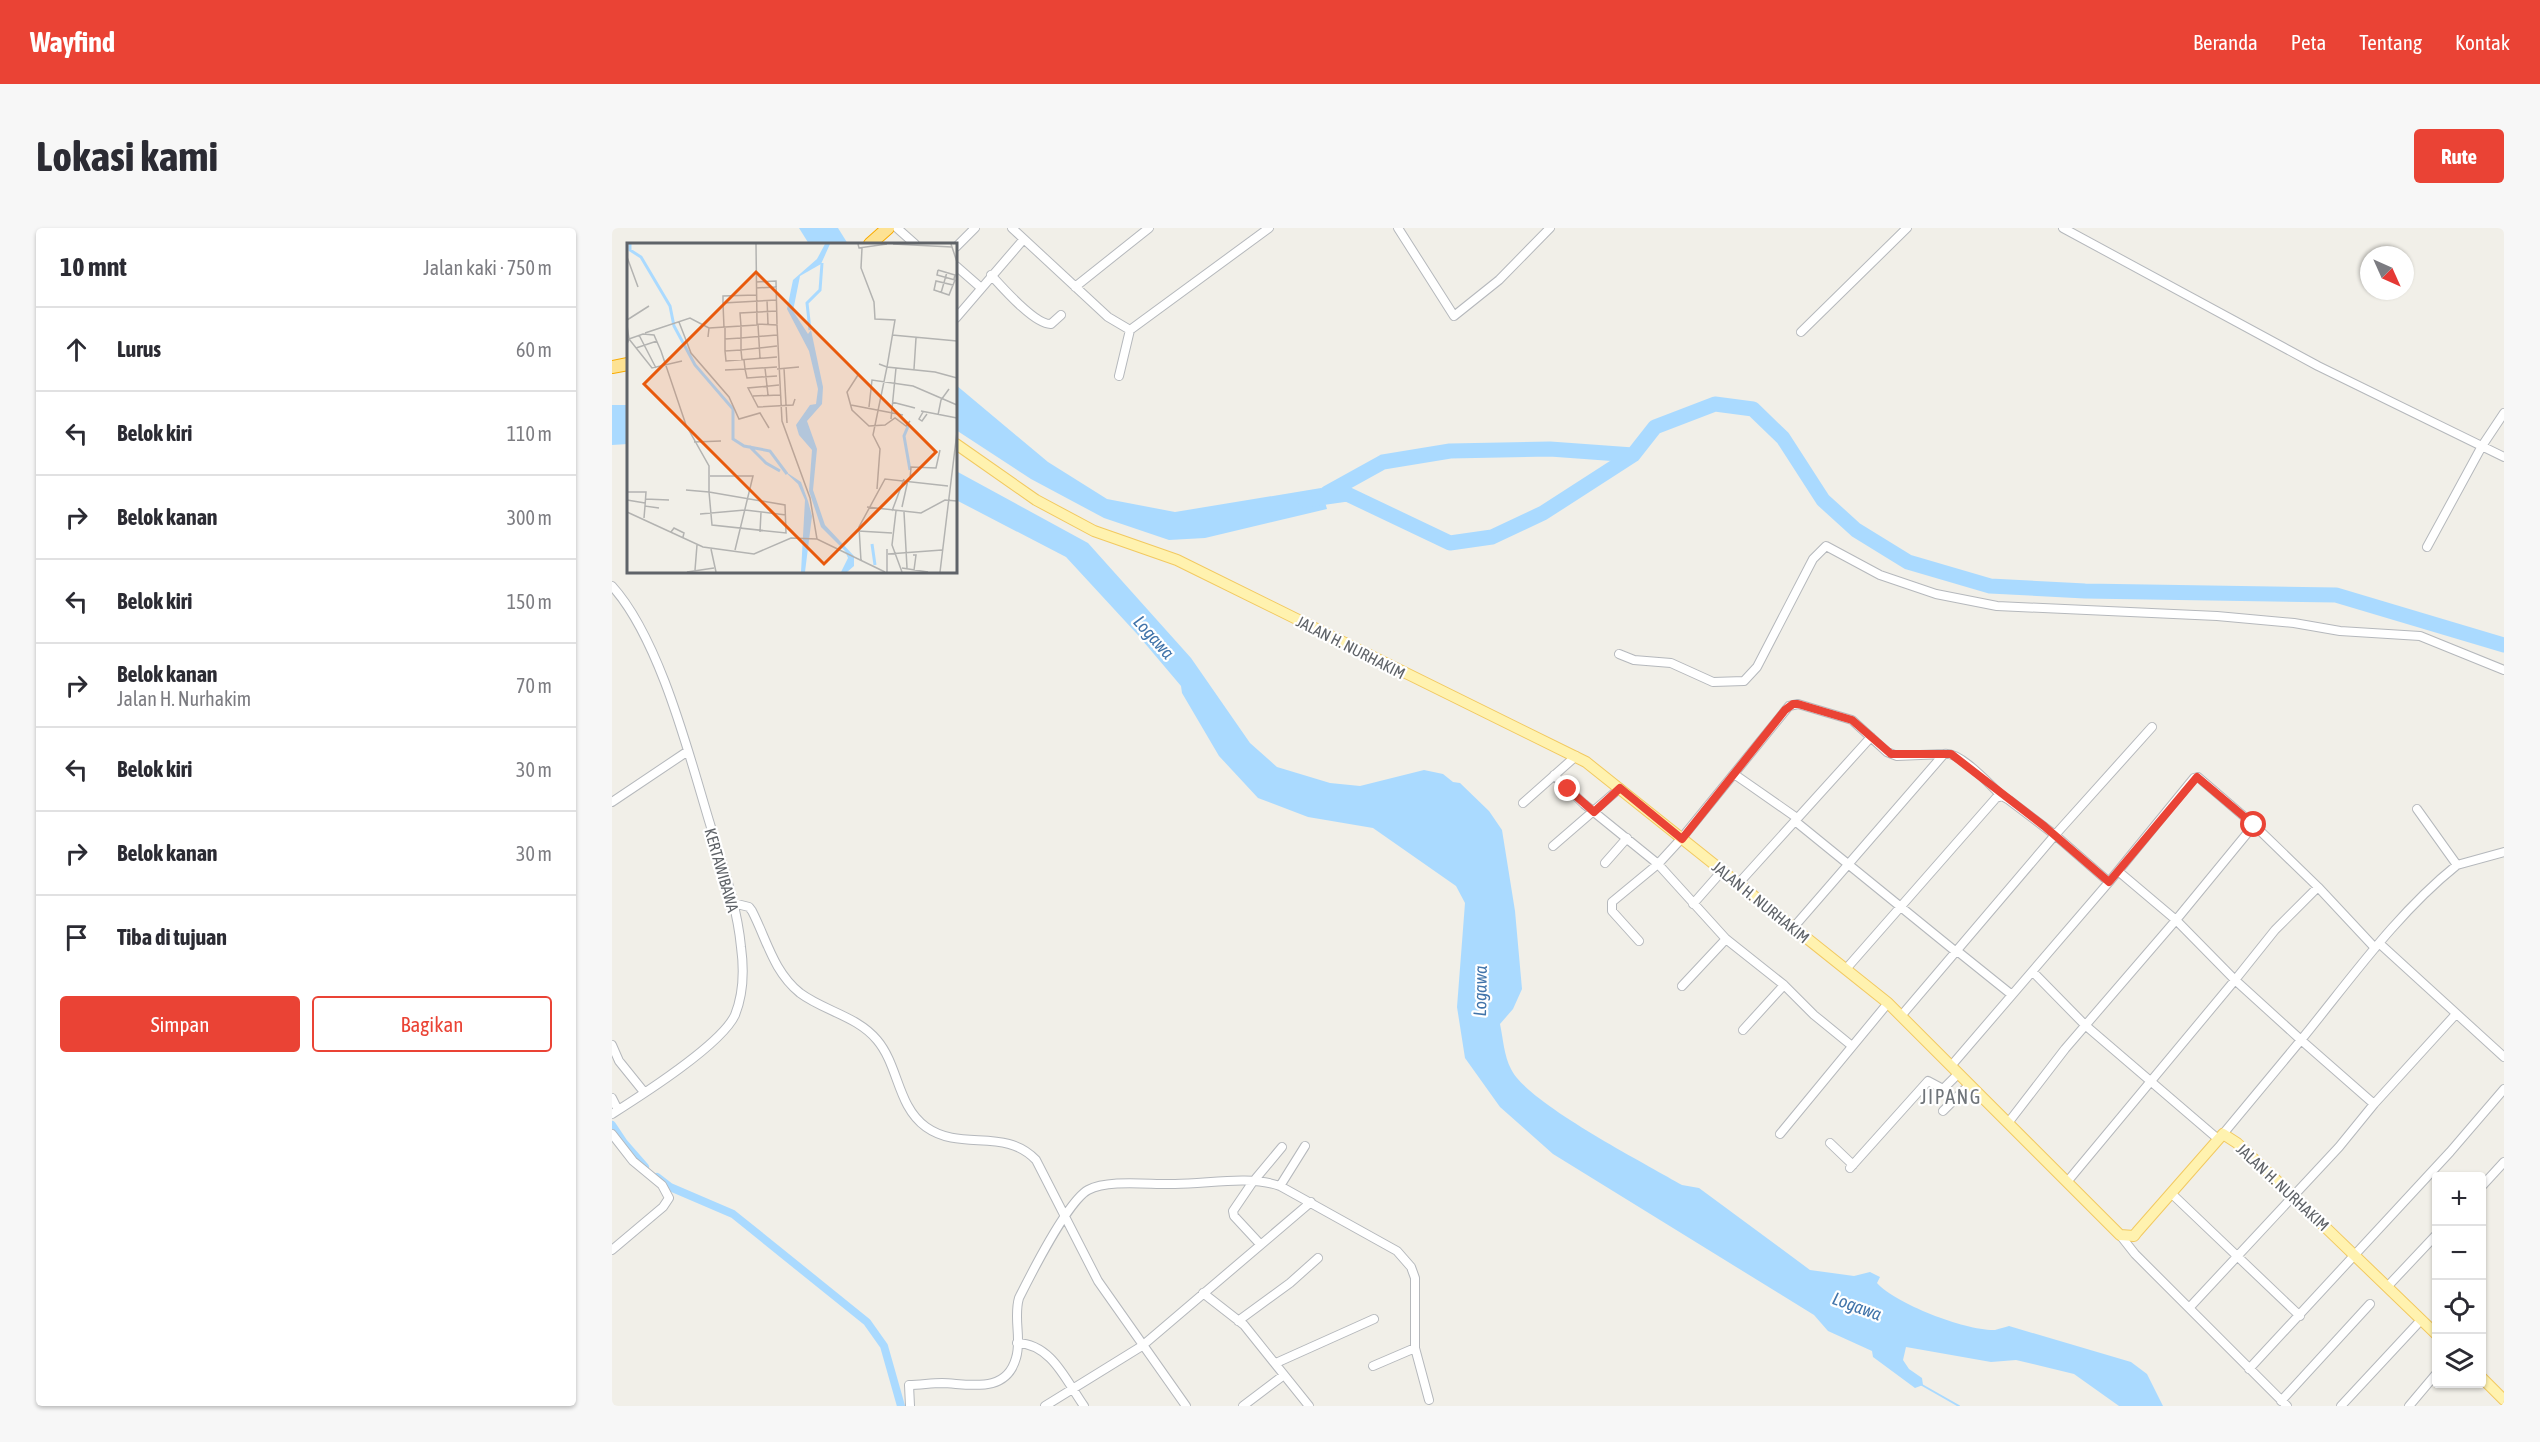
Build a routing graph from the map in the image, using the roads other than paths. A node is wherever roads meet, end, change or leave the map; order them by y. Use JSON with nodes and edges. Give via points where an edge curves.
{"nodes":[{"id":1,"x":888,"y":228,"type":"edge"},
{"id":2,"x":897,"y":228,"type":"edge"},
{"id":3,"x":975,"y":228,"type":"edge"},
{"id":4,"x":1012,"y":228,"type":"edge"},
{"id":5,"x":1149,"y":228,"type":"edge"},
{"id":6,"x":1269,"y":228,"type":"edge"},
{"id":7,"x":1398,"y":228,"type":"edge"},
{"id":8,"x":1550,"y":228,"type":"edge"},
{"id":9,"x":1907,"y":228,"type":"edge"},
{"id":10,"x":2063,"y":228,"type":"edge"},
{"id":11,"x":1023,"y":240,"type":"junction"},
{"id":12,"x":874,"y":241,"type":"edge"},
{"id":13,"x":914,"y":243,"type":"edge"},
{"id":14,"x":957,"y":246,"type":"edge"},
{"id":15,"x":957,"y":267,"type":"edge"},
{"id":16,"x":991,"y":274,"type":"junction"},
{"id":17,"x":980,"y":287,"type":"junction"},
{"id":18,"x":1075,"y":287,"type":"junction"},
{"id":19,"x":1061,"y":315,"type":"dead end"},
{"id":20,"x":957,"y":317,"type":"edge"},
{"id":21,"x":1130,"y":330,"type":"junction"},
{"id":22,"x":1801,"y":332,"type":"dead end"},
{"id":23,"x":627,"y":364,"type":"edge"},
{"id":24,"x":612,"y":367,"type":"edge"},
{"id":25,"x":1119,"y":376,"type":"dead end"},
{"id":26,"x":2504,"y":413,"type":"edge"},
{"id":27,"x":957,"y":445,"type":"edge"},
{"id":28,"x":2482,"y":446,"type":"junction"},
{"id":29,"x":2504,"y":457,"type":"edge"},
{"id":30,"x":2427,"y":548,"type":"dead end"},
{"id":31,"x":612,"y":586,"type":"edge"},
{"id":32,"x":1619,"y":654,"type":"dead end"},
{"id":33,"x":2504,"y":670,"type":"edge"},
{"id":34,"x":2152,"y":727,"type":"dead end"},
{"id":35,"x":1871,"y":737,"type":"junction"},
{"id":36,"x":688,"y":751,"type":"junction"},
{"id":37,"x":1944,"y":754,"type":"junction"},
{"id":38,"x":1576,"y":756,"type":"junction"},
{"id":39,"x":1734,"y":774,"type":"junction"},
{"id":40,"x":1554,"y":775,"type":"junction"},
{"id":41,"x":1620,"y":788,"type":"junction"},
{"id":42,"x":2002,"y":796,"type":"junction"},
{"id":43,"x":612,"y":801,"type":"edge"},
{"id":44,"x":1523,"y":803,"type":"dead end"},
{"id":45,"x":2417,"y":809,"type":"dead end"},
{"id":46,"x":1594,"y":812,"type":"junction"},
{"id":47,"x":1796,"y":820,"type":"junction"},
{"id":48,"x":2254,"y":825,"type":"junction"},
{"id":49,"x":2055,"y":835,"type":"junction"},
{"id":50,"x":1627,"y":838,"type":"junction"},
{"id":51,"x":1682,"y":839,"type":"junction"},
{"id":52,"x":1553,"y":846,"type":"dead end"},
{"id":53,"x":2504,"y":852,"type":"edge"},
{"id":54,"x":1605,"y":863,"type":"dead end"},
{"id":55,"x":1658,"y":864,"type":"junction"},
{"id":56,"x":1849,"y":865,"type":"junction"},
{"id":57,"x":2457,"y":865,"type":"junction"},
{"id":58,"x":1722,"y":871,"type":"junction"},
{"id":59,"x":2118,"y":872,"type":"junction"},
{"id":60,"x":2109,"y":882,"type":"junction"},
{"id":61,"x":1738,"y":884,"type":"junction"},
{"id":62,"x":2318,"y":887,"type":"junction"},
{"id":63,"x":733,"y":903,"type":"junction"},
{"id":64,"x":1693,"y":904,"type":"junction"},
{"id":65,"x":1900,"y":907,"type":"junction"},
{"id":66,"x":2176,"y":920,"type":"junction"},
{"id":67,"x":1793,"y":927,"type":"junction"},
{"id":68,"x":1726,"y":939,"type":"junction"},
{"id":69,"x":1639,"y":940,"type":"dead end"},
{"id":70,"x":2377,"y":945,"type":"junction"},
{"id":71,"x":1956,"y":950,"type":"junction"},
{"id":72,"x":1846,"y":969,"type":"junction"},
{"id":73,"x":2033,"y":972,"type":"junction"},
{"id":74,"x":2235,"y":980,"type":"junction"},
{"id":75,"x":1784,"y":985,"type":"junction"},
{"id":76,"x":1682,"y":986,"type":"dead end"},
{"id":77,"x":2012,"y":995,"type":"junction"},
{"id":78,"x":1888,"y":1003,"type":"junction"},
{"id":79,"x":2456,"y":1014,"type":"junction"},
{"id":80,"x":1901,"y":1016,"type":"junction"},
{"id":81,"x":2085,"y":1025,"type":"junction"},
{"id":82,"x":1743,"y":1030,"type":"dead end"},
{"id":83,"x":2301,"y":1040,"type":"junction"},
{"id":84,"x":612,"y":1045,"type":"edge"},
{"id":85,"x":1852,"y":1046,"type":"junction"},
{"id":86,"x":2504,"y":1057,"type":"edge"},
{"id":87,"x":1954,"y":1070,"type":"junction"},
{"id":88,"x":2151,"y":1082,"type":"junction"},
{"id":89,"x":1968,"y":1085,"type":"junction"},
{"id":90,"x":2504,"y":1089,"type":"edge"},
{"id":91,"x":643,"y":1093,"type":"junction"},
{"id":92,"x":612,"y":1098,"type":"edge"},
{"id":93,"x":2374,"y":1104,"type":"junction"},
{"id":94,"x":1943,"y":1111,"type":"dead end"},
{"id":95,"x":615,"y":1112,"type":"edge"},
{"id":96,"x":2008,"y":1123,"type":"junction"},
{"id":97,"x":612,"y":1134,"type":"edge"},
{"id":98,"x":1780,"y":1134,"type":"dead end"},
{"id":99,"x":2221,"y":1137,"type":"junction"},
{"id":100,"x":1830,"y":1143,"type":"dead end"},
{"id":101,"x":1305,"y":1146,"type":"dead end"},
{"id":102,"x":1282,"y":1147,"type":"dead end"},
{"id":103,"x":2504,"y":1162,"type":"edge"},
{"id":104,"x":2486,"y":1181,"type":"edge"},
{"id":105,"x":2067,"y":1182,"type":"junction"},
{"id":106,"x":1250,"y":1186,"type":"junction"},
{"id":107,"x":1281,"y":1186,"type":"junction"},
{"id":108,"x":2172,"y":1194,"type":"junction"},
{"id":109,"x":2294,"y":1197,"type":"junction"},
{"id":110,"x":1308,"y":1204,"type":"junction"},
{"id":111,"x":1067,"y":1221,"type":"junction"},
{"id":112,"x":2120,"y":1235,"type":"junction"},
{"id":113,"x":2432,"y":1239,"type":"edge"},
{"id":114,"x":1260,"y":1244,"type":"junction"},
{"id":115,"x":612,"y":1250,"type":"edge"},
{"id":116,"x":2355,"y":1256,"type":"junction"},
{"id":117,"x":1318,"y":1257,"type":"dead end"},
{"id":118,"x":2238,"y":1257,"type":"junction"},
{"id":119,"x":2387,"y":1287,"type":"junction"},
{"id":120,"x":1203,"y":1293,"type":"junction"},
{"id":121,"x":2370,"y":1304,"type":"dead end"},
{"id":122,"x":2190,"y":1307,"type":"junction"},
{"id":123,"x":2300,"y":1316,"type":"junction"},
{"id":124,"x":1374,"y":1319,"type":"dead end"},
{"id":125,"x":2421,"y":1320,"type":"junction"},
{"id":126,"x":1238,"y":1321,"type":"junction"},
{"id":127,"x":2432,"y":1330,"type":"edge"},
{"id":128,"x":1021,"y":1343,"type":"junction"},
{"id":129,"x":1142,"y":1346,"type":"junction"},
{"id":130,"x":1411,"y":1350,"type":"junction"},
{"id":131,"x":1276,"y":1363,"type":"junction"},
{"id":132,"x":1373,"y":1366,"type":"dead end"},
{"id":133,"x":2249,"y":1369,"type":"junction"},
{"id":134,"x":1284,"y":1375,"type":"junction"},
{"id":135,"x":2432,"y":1379,"type":"edge"},
{"id":136,"x":2486,"y":1383,"type":"edge"},
{"id":137,"x":1073,"y":1391,"type":"junction"},
{"id":138,"x":1429,"y":1400,"type":"dead end"},
{"id":139,"x":2504,"y":1400,"type":"edge"},
{"id":140,"x":2284,"y":1404,"type":"edge"},
{"id":141,"x":910,"y":1406,"type":"edge"},
{"id":142,"x":1045,"y":1406,"type":"edge"},
{"id":143,"x":1084,"y":1406,"type":"edge"},
{"id":144,"x":1186,"y":1406,"type":"edge"},
{"id":145,"x":1243,"y":1406,"type":"edge"},
{"id":146,"x":1309,"y":1406,"type":"edge"},
{"id":147,"x":2342,"y":1406,"type":"edge"},
{"id":148,"x":2409,"y":1406,"type":"edge"}],
"edges":[{"from":1,"to":12,"type":"highway"},
{"from":2,"to":13,"type":"street"},
{"from":3,"to":14,"type":"street"},
{"from":4,"to":11,"type":"street"},
{"from":5,"to":18,"type":"street"},
{"from":6,"to":21,"type":"street"},
{"from":7,"to":8,"type":"street","via":[[1454,316],[1499,280]]},
{"from":9,"to":22,"type":"street"},
{"from":10,"to":28,"type":"street","via":[[2318,366]]},
{"from":11,"to":16,"type":"street"},
{"from":11,"to":18,"type":"street"},
{"from":15,"to":17,"type":"street"},
{"from":16,"to":17,"type":"street"},
{"from":16,"to":19,"type":"street","via":[[1044,323],[1052,324]]},
{"from":17,"to":20,"type":"street"},
{"from":18,"to":21,"type":"street","via":[[1113,321]]},
{"from":21,"to":25,"type":"street"},
{"from":23,"to":24,"type":"highway"},
{"from":26,"to":28,"type":"street"},
{"from":27,"to":38,"type":"main road","name":"JALAN H. NURHAKIM","via":[[1036,500],[1094,531],[1177,560]]},
{"from":28,"to":29,"type":"street"},
{"from":28,"to":30,"type":"street"},
{"from":31,"to":36,"type":"street","name":"KERTAWIBAWA","via":[[638,624]]},
{"from":32,"to":33,"type":"street","via":[[1634,660],[1671,663],[1713,682],[1744,681],[1757,667],[1813,559],[1826,546],[1880,575],[1936,594],[1996,606],[2271,621],[2340,631],[2420,636]]},
{"from":34,"to":49,"type":"street"},
{"from":35,"to":37,"type":"street","via":[[1897,756]]},
{"from":35,"to":39,"type":"street","via":[[1852,720],[1793,704]]},
{"from":35,"to":47,"type":"street"},
{"from":36,"to":43,"type":"street"},
{"from":36,"to":63,"type":"street","name":"KERTAWIBAWA"},
{"from":37,"to":42,"type":"street","via":[[1968,765]]},
{"from":37,"to":56,"type":"street"},
{"from":38,"to":40,"type":"street"},
{"from":38,"to":41,"type":"main road","name":"JALAN H. NURHAKIM"},
{"from":39,"to":47,"type":"street"},
{"from":39,"to":51,"type":"street"},
{"from":40,"to":44,"type":"street"},
{"from":40,"to":46,"type":"street"},
{"from":41,"to":46,"type":"street"},
{"from":41,"to":51,"type":"main road","name":"JALAN H. NURHAKIM"},
{"from":42,"to":49,"type":"street"},
{"from":42,"to":65,"type":"street","via":[[1970,825]]},
{"from":45,"to":57,"type":"street"},
{"from":46,"to":50,"type":"street"},
{"from":46,"to":52,"type":"street"},
{"from":47,"to":56,"type":"street"},
{"from":47,"to":61,"type":"street"},
{"from":48,"to":59,"type":"street","via":[[2197,777]]},
{"from":48,"to":62,"type":"street"},
{"from":48,"to":66,"type":"street"},
{"from":49,"to":60,"type":"street"},
{"from":49,"to":71,"type":"street"},
{"from":50,"to":54,"type":"street"},
{"from":50,"to":55,"type":"street"},
{"from":51,"to":55,"type":"street"},
{"from":51,"to":58,"type":"main road","name":"JALAN H. NURHAKIM"},
{"from":53,"to":57,"type":"street"},
{"from":55,"to":64,"type":"street"},
{"from":55,"to":69,"type":"street","via":[[1611,902],[1612,911]]},
{"from":56,"to":65,"type":"street"},
{"from":56,"to":67,"type":"street"},
{"from":57,"to":70,"type":"street"},
{"from":58,"to":61,"type":"main road","name":"JALAN H. NURHAKIM"},
{"from":58,"to":64,"type":"street"},
{"from":59,"to":60,"type":"street"},
{"from":59,"to":66,"type":"street"},
{"from":60,"to":73,"type":"street"},
{"from":61,"to":67,"type":"main road","name":"JALAN H. NURHAKIM"},
{"from":62,"to":70,"type":"street"},
{"from":62,"to":74,"type":"street","via":[[2275,930]]},
{"from":63,"to":91,"type":"street","name":"KERTAWIBAWA","via":[[742,979],[741,996],[730,1023],[712,1042]]},
{"from":63,"to":111,"type":"street","via":[[752,911],[771,957],[792,985],[815,1002],[863,1026],[877,1040],[886,1052],[904,1100],[925,1126],[941,1136],[960,1140],[1020,1145],[1043,1168]]},
{"from":64,"to":68,"type":"street"},
{"from":65,"to":71,"type":"street"},
{"from":65,"to":72,"type":"street"},
{"from":66,"to":74,"type":"street"},
{"from":66,"to":81,"type":"street"},
{"from":67,"to":72,"type":"main road","name":"JALAN H. NURHAKIM"},
{"from":68,"to":75,"type":"street"},
{"from":68,"to":76,"type":"street"},
{"from":70,"to":79,"type":"street"},
{"from":70,"to":83,"type":"street"},
{"from":71,"to":77,"type":"street"},
{"from":71,"to":80,"type":"street"},
{"from":72,"to":78,"type":"main road","name":"JALAN H. NURHAKIM"},
{"from":73,"to":77,"type":"street"},
{"from":73,"to":81,"type":"street"},
{"from":74,"to":83,"type":"street"},
{"from":74,"to":88,"type":"street"},
{"from":75,"to":82,"type":"street"},
{"from":75,"to":85,"type":"street"},
{"from":77,"to":87,"type":"street"},
{"from":78,"to":80,"type":"main road","name":"JALAN H. NURHAKIM"},
{"from":78,"to":85,"type":"street"},
{"from":79,"to":86,"type":"street"},
{"from":79,"to":93,"type":"street"},
{"from":80,"to":87,"type":"main road","name":"JALAN H. NURHAKIM"},
{"from":81,"to":88,"type":"street"},
{"from":81,"to":96,"type":"street"},
{"from":83,"to":93,"type":"street"},
{"from":83,"to":99,"type":"street"},
{"from":84,"to":91,"type":"street"},
{"from":85,"to":98,"type":"street"},
{"from":87,"to":89,"type":"main road","name":"JALAN H. NURHAKIM"},
{"from":87,"to":100,"type":"street","via":[[1943,1089],[1928,1081],[1852,1166]]},
{"from":88,"to":99,"type":"street"},
{"from":88,"to":105,"type":"street"},
{"from":89,"to":94,"type":"street"},
{"from":89,"to":96,"type":"main road","name":"JALAN H. NURHAKIM"},
{"from":90,"to":116,"type":"street"},
{"from":91,"to":95,"type":"street","name":"KERTAWIBAWA"},
{"from":92,"to":95,"type":"street"},
{"from":93,"to":109,"type":"street"},
{"from":96,"to":105,"type":"main road","name":"JALAN H. NURHAKIM"},
{"from":97,"to":115,"type":"street","via":[[633,1161],[662,1185],[669,1198]]},
{"from":99,"to":108,"type":"main road","name":"JALAN H. NURHAKIM"},
{"from":99,"to":109,"type":"main road","name":"JALAN H. NURHAKIM","via":[[2237,1143]]},
{"from":101,"to":107,"type":"street"},
{"from":102,"to":106,"type":"street"},
{"from":103,"to":104,"type":"street"},
{"from":105,"to":112,"type":"main road","name":"JALAN H. NURHAKIM"},
{"from":106,"to":107,"type":"street"},
{"from":106,"to":111,"type":"street","via":[[1103,1186],[1085,1192]]},
{"from":106,"to":114,"type":"street","via":[[1233,1213]]},
{"from":107,"to":110,"type":"street"},
{"from":108,"to":112,"type":"main road","name":"JALAN H. NURHAKIM","via":[[2134,1236]]},
{"from":108,"to":118,"type":"street"},
{"from":109,"to":116,"type":"main road","name":"JALAN H. NURHAKIM"},
{"from":109,"to":118,"type":"street"},
{"from":110,"to":114,"type":"street"},
{"from":110,"to":130,"type":"street","via":[[1397,1251],[1411,1267],[1415,1278]]},
{"from":111,"to":128,"type":"street","via":[[1019,1298]]},
{"from":111,"to":129,"type":"street","via":[[1098,1281]]},
{"from":112,"to":122,"type":"street"},
{"from":113,"to":119,"type":"street"},
{"from":114,"to":120,"type":"street"},
{"from":116,"to":119,"type":"main road","name":"JALAN H. NURHAKIM"},
{"from":116,"to":123,"type":"street"},
{"from":117,"to":126,"type":"street"},
{"from":118,"to":122,"type":"street"},
{"from":118,"to":123,"type":"street"},
{"from":119,"to":125,"type":"main road","name":"JALAN H. NURHAKIM"},
{"from":120,"to":126,"type":"street"},
{"from":120,"to":129,"type":"street"},
{"from":121,"to":140,"type":"street"},
{"from":122,"to":133,"type":"street"},
{"from":123,"to":133,"type":"street"},
{"from":124,"to":131,"type":"street"},
{"from":125,"to":127,"type":"main road","name":"JALAN H. NURHAKIM"},
{"from":125,"to":147,"type":"street"},
{"from":126,"to":131,"type":"street"},
{"from":128,"to":137,"type":"street","via":[[1050,1355]]},
{"from":128,"to":141,"type":"street","via":[[1011,1371],[997,1383],[976,1387],[941,1383],[909,1386]]},
{"from":129,"to":137,"type":"street"},
{"from":129,"to":144,"type":"street"},
{"from":130,"to":132,"type":"street"},
{"from":130,"to":138,"type":"street"},
{"from":131,"to":134,"type":"street"},
{"from":133,"to":140,"type":"street"},
{"from":134,"to":145,"type":"street"},
{"from":134,"to":146,"type":"street"},
{"from":135,"to":148,"type":"street"},
{"from":136,"to":139,"type":"main road"},
{"from":137,"to":142,"type":"street"},
{"from":137,"to":143,"type":"street"}]}
